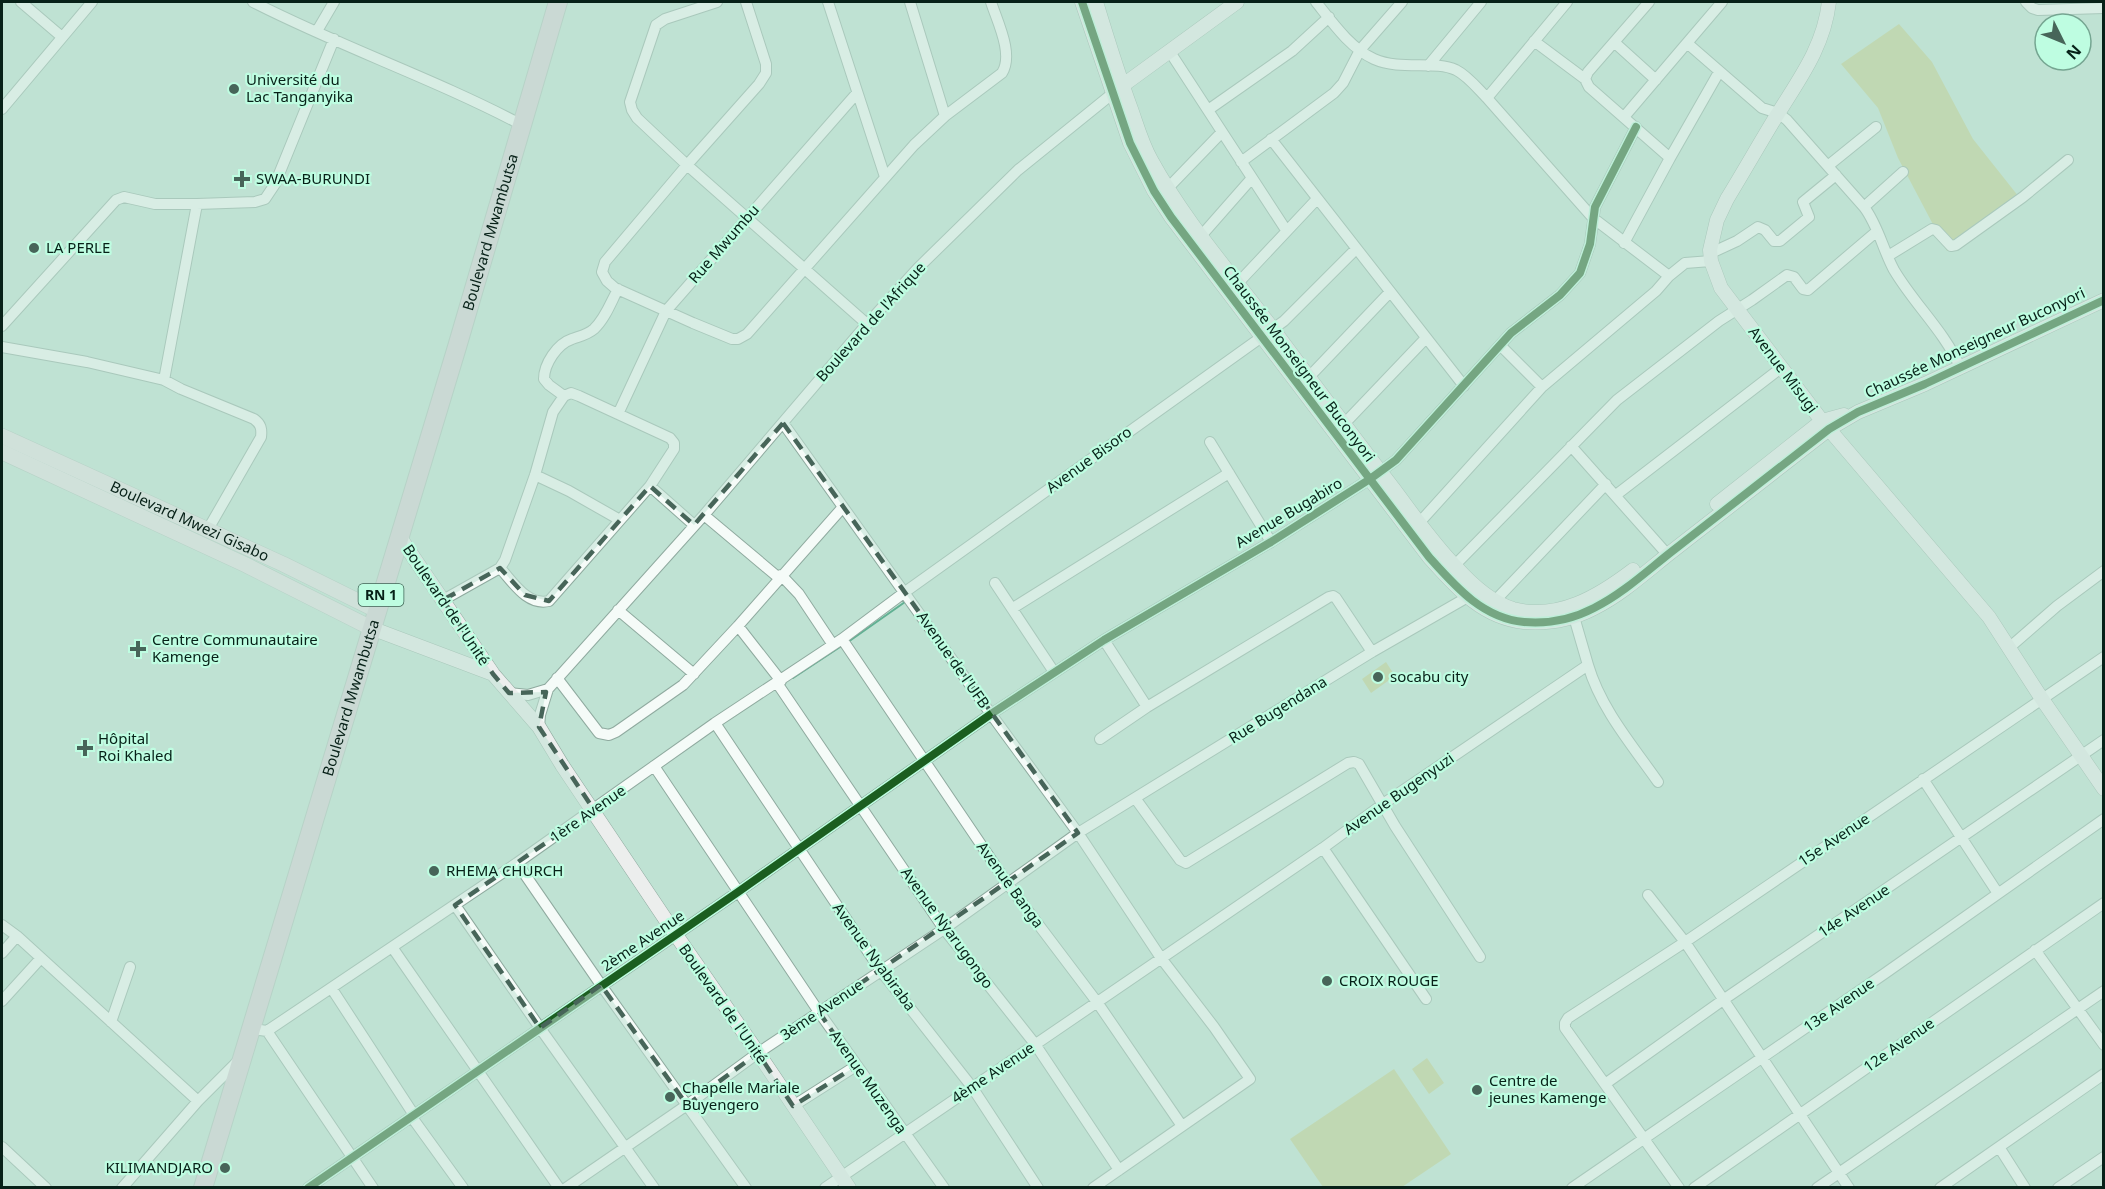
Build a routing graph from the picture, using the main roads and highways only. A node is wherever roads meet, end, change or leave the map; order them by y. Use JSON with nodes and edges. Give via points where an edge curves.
{"nodes":[{"id":1,"x":558,"y":2,"type":"edge"},
{"id":2,"x":2,"y":436,"type":"edge"},
{"id":3,"x":2,"y":452,"type":"edge"},
{"id":4,"x":58,"y":470,"type":"junction"},
{"id":5,"x":373,"y":619,"type":"junction"},
{"id":6,"x":203,"y":1188,"type":"edge"}],
"edges":[{"from":1,"to":5,"type":"highway","name":"Boulevard Mwambutsa","number":"RN 1"},
{"from":2,"to":4,"type":"main road","name":"Boulevard Mwezi Gisabo"},
{"from":3,"to":4,"type":"main road","name":"Boulevard Mwezi Gisabo"},
{"from":4,"to":5,"type":"main road","name":"Boulevard Mwezi Gisabo","via":[[246,565]]},
{"from":4,"to":5,"type":"main road","name":"Boulevard Mwezi Gisabo","via":[[283,564]]},
{"from":5,"to":6,"type":"highway","name":"Boulevard Mwambutsa","number":"RN 1","via":[[259,1030],[242,1058]]}]}
